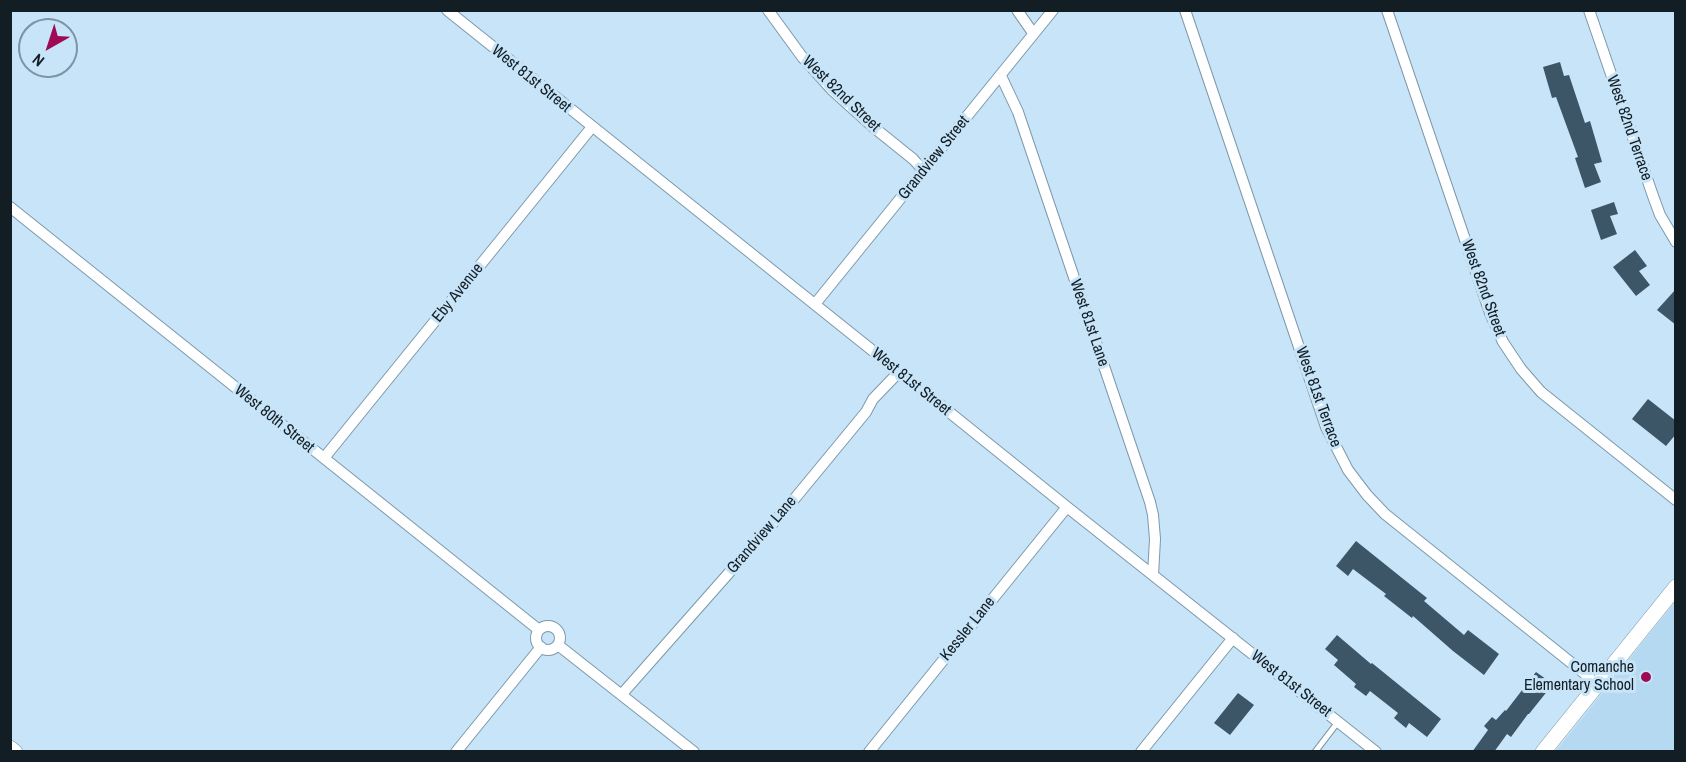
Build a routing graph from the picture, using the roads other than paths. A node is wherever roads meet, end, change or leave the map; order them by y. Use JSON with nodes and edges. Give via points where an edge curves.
{"nodes":[{"id":1,"x":768,"y":10,"type":"edge"},
{"id":2,"x":1017,"y":10,"type":"edge"},
{"id":3,"x":1053,"y":10,"type":"edge"},
{"id":4,"x":1185,"y":10,"type":"edge"},
{"id":5,"x":1388,"y":10,"type":"edge"},
{"id":6,"x":1589,"y":10,"type":"edge"},
{"id":7,"x":454,"y":12,"type":"edge"},
{"id":8,"x":1034,"y":33,"type":"junction"},
{"id":9,"x":1001,"y":76,"type":"junction"},
{"id":10,"x":592,"y":127,"type":"junction"},
{"id":11,"x":923,"y":170,"type":"junction"},
{"id":12,"x":10,"y":207,"type":"edge"},
{"id":13,"x":1676,"y":242,"type":"edge"},
{"id":14,"x":815,"y":304,"type":"junction"},
{"id":15,"x":898,"y":373,"type":"junction"},
{"id":16,"x":324,"y":458,"type":"junction"},
{"id":17,"x":1676,"y":500,"type":"edge"},
{"id":18,"x":1067,"y":507,"type":"junction"},
{"id":19,"x":1153,"y":575,"type":"junction"},
{"id":20,"x":1676,"y":587,"type":"edge"},
{"id":21,"x":538,"y":630,"type":"junction"},
{"id":22,"x":1233,"y":638,"type":"junction"},
{"id":23,"x":558,"y":645,"type":"junction"},
{"id":24,"x":541,"y":648,"type":"junction"},
{"id":25,"x":1597,"y":685,"type":"junction"},
{"id":26,"x":622,"y":694,"type":"junction"},
{"id":27,"x":1338,"y":722,"type":"junction"},
{"id":28,"x":10,"y":748,"type":"edge"},
{"id":29,"x":15,"y":752,"type":"edge"},
{"id":30,"x":456,"y":752,"type":"edge"},
{"id":31,"x":694,"y":752,"type":"edge"},
{"id":32,"x":869,"y":752,"type":"edge"},
{"id":33,"x":1141,"y":752,"type":"edge"},
{"id":34,"x":1315,"y":752,"type":"edge"},
{"id":35,"x":1376,"y":752,"type":"edge"},
{"id":36,"x":1543,"y":752,"type":"edge"}],
"edges":[{"from":1,"to":11,"type":"street","name":"West 82nd Street","via":[[832,90]]},
{"from":2,"to":8,"type":"street"},
{"from":3,"to":8,"type":"street","name":"Grandview Street"},
{"from":4,"to":25,"type":"street","name":"West 81st Terrace","via":[[1326,427],[1348,470],[1385,514]]},
{"from":5,"to":17,"type":"street","name":"West 82nd Street","via":[[1503,342],[1541,392]]},
{"from":6,"to":13,"type":"street","name":"West 82nd Terrace","via":[[1647,181]]},
{"from":7,"to":10,"type":"street","name":"West 81st Street"},
{"from":8,"to":9,"type":"street","name":"Grandview Street"},
{"from":9,"to":11,"type":"street","name":"Grandview Street"},
{"from":9,"to":19,"type":"street","name":"West 81st Lane","via":[[1018,112],[1153,514]]},
{"from":10,"to":14,"type":"street","name":"West 81st Street"},
{"from":10,"to":16,"type":"street","name":"Eby Avenue"},
{"from":11,"to":14,"type":"street","name":"Grandview Street"},
{"from":12,"to":16,"type":"street","name":"West 80th Street"},
{"from":14,"to":15,"type":"street","name":"West 81st Street"},
{"from":15,"to":18,"type":"street","name":"West 81st Street"},
{"from":15,"to":26,"type":"street","name":"Grandview Lane","via":[[796,497]]},
{"from":16,"to":21,"type":"street","name":"West 80th Street"},
{"from":18,"to":19,"type":"street","name":"West 81st Street"},
{"from":18,"to":32,"type":"street","name":"Kessler Lane"},
{"from":19,"to":22,"type":"street","name":"West 81st Street"},
{"from":20,"to":25,"type":"street"},
{"from":21,"to":23,"type":"street","via":[[546,625],[554,627],[561,636]]},
{"from":21,"to":24,"type":"street","via":[[536,637]]},
{"from":22,"to":27,"type":"street","name":"West 81st Street"},
{"from":22,"to":33,"type":"street"},
{"from":23,"to":24,"type":"street","via":[[549,650]]},
{"from":23,"to":26,"type":"street"},
{"from":24,"to":30,"type":"street"},
{"from":25,"to":36,"type":"street"},
{"from":26,"to":31,"type":"street"},
{"from":27,"to":34,"type":"lane"},
{"from":27,"to":35,"type":"street","name":"West 81st Street"},
{"from":28,"to":29,"type":"street"}]}
